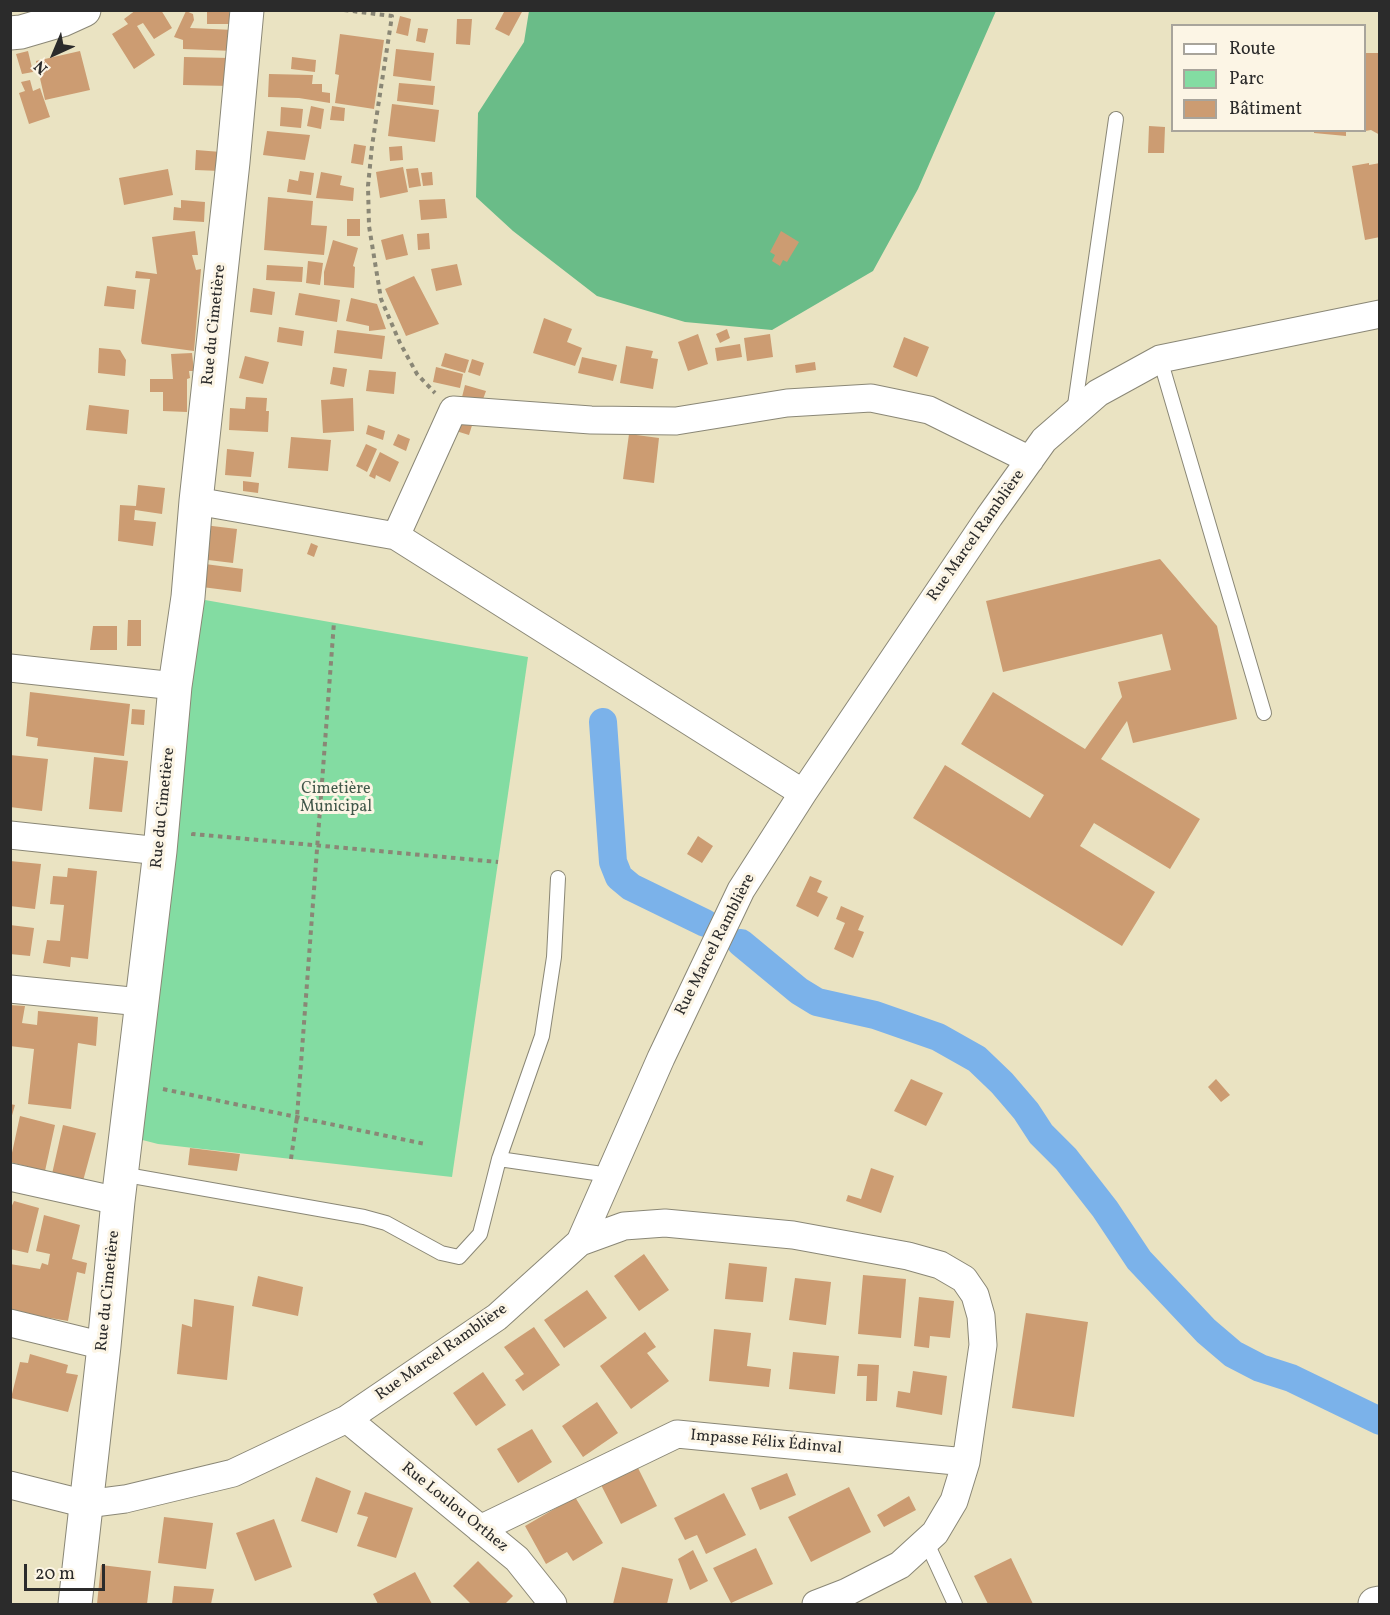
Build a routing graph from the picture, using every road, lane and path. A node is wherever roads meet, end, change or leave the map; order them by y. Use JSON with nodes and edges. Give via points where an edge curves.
{"nodes":[{"id":1,"x":84,"y":10,"type":"edge"},
{"id":2,"x":247,"y":10,"type":"edge"},
{"id":3,"x":344,"y":10,"type":"edge"},
{"id":4,"x":10,"y":33,"type":"edge"},
{"id":5,"x":1116,"y":119,"type":"dead end"},
{"id":6,"x":1380,"y":314,"type":"edge"},
{"id":7,"x":1160,"y":359,"type":"junction"},
{"id":8,"x":453,"y":410,"type":"junction"},
{"id":9,"x":1073,"y":414,"type":"junction"},
{"id":10,"x":1030,"y":460,"type":"junction"},
{"id":11,"x":196,"y":501,"type":"junction"},
{"id":12,"x":396,"y":536,"type":"junction"},
{"id":13,"x":334,"y":621,"type":"dead end"},
{"id":14,"x":10,"y":668,"type":"edge"},
{"id":15,"x":176,"y":686,"type":"junction"},
{"id":16,"x":1264,"y":713,"type":"dead end"},
{"id":17,"x":803,"y":793,"type":"junction"},
{"id":18,"x":10,"y":835,"type":"edge"},
{"id":19,"x":192,"y":846,"type":"dead end"},
{"id":20,"x":316,"y":846,"type":"junction"},
{"id":21,"x":160,"y":851,"type":"junction"},
{"id":22,"x":498,"y":862,"type":"dead end"},
{"id":23,"x":558,"y":878,"type":"dead end"},
{"id":24,"x":10,"y":989,"type":"edge"},
{"id":25,"x":141,"y":1002,"type":"junction"},
{"id":26,"x":162,"y":1100,"type":"dead end"},
{"id":27,"x":297,"y":1117,"type":"junction"},
{"id":28,"x":425,"y":1144,"type":"dead end"},
{"id":29,"x":291,"y":1159,"type":"dead end"},
{"id":30,"x":499,"y":1159,"type":"junction"},
{"id":31,"x":609,"y":1175,"type":"junction"},
{"id":32,"x":10,"y":1178,"type":"edge"},
{"id":33,"x":119,"y":1187,"type":"junction"},
{"id":34,"x":580,"y":1242,"type":"junction"},
{"id":35,"x":10,"y":1323,"type":"edge"},
{"id":36,"x":104,"y":1346,"type":"junction"},
{"id":37,"x":346,"y":1419,"type":"junction"},
{"id":38,"x":966,"y":1462,"type":"junction"},
{"id":39,"x":10,"y":1485,"type":"edge"},
{"id":40,"x":86,"y":1504,"type":"junction"},
{"id":41,"x":480,"y":1529,"type":"junction"},
{"id":42,"x":926,"y":1541,"type":"junction"},
{"id":43,"x":1380,"y":1603,"type":"edge"},
{"id":44,"x":75,"y":1605,"type":"edge"},
{"id":45,"x":553,"y":1605,"type":"edge"},
{"id":46,"x":816,"y":1605,"type":"edge"},
{"id":47,"x":955,"y":1605,"type":"edge"},
{"id":48,"x":1375,"y":1605,"type":"edge"}],
"edges":[{"from":1,"to":4,"type":"main road","via":[[62,20]]},
{"from":2,"to":11,"type":"main road","name":"Rue du Cimetière"},
{"from":3,"to":8,"type":"path","via":[[392,16],[370,166],[369,226],[381,299],[400,343],[417,374]]},
{"from":5,"to":9,"type":"lane"},
{"from":6,"to":7,"type":"street","name":"Rue Marcel Ramblière"},
{"from":7,"to":9,"type":"street","name":"Rue Marcel Ramblière","via":[[1098,393]]},
{"from":7,"to":16,"type":"lane"},
{"from":8,"to":10,"type":"street","via":[[676,422],[787,403],[871,398],[929,410]]},
{"from":8,"to":12,"type":"street"},
{"from":9,"to":10,"type":"street","name":"Rue Marcel Ramblière","via":[[1044,440]]},
{"from":10,"to":17,"type":"street","name":"Rue Marcel Ramblière"},
{"from":11,"to":12,"type":"street"},
{"from":11,"to":15,"type":"main road","name":"Rue du Cimetière"},
{"from":12,"to":17,"type":"street"},
{"from":13,"to":20,"type":"path"},
{"from":14,"to":15,"type":"street"},
{"from":15,"to":21,"type":"main road","name":"Rue du Cimetière"},
{"from":17,"to":31,"type":"street","name":"Rue Marcel Ramblière","via":[[741,890]]},
{"from":18,"to":21,"type":"street"},
{"from":19,"to":20,"type":"path","via":[[193,834]]},
{"from":20,"to":22,"type":"path"},
{"from":20,"to":27,"type":"path"},
{"from":21,"to":25,"type":"main road","name":"Rue du Cimetière"},
{"from":23,"to":30,"type":"lane","via":[[554,957],[542,1036]]},
{"from":24,"to":25,"type":"street"},
{"from":25,"to":33,"type":"main road","name":"Rue du Cimetière"},
{"from":26,"to":27,"type":"path","via":[[163,1089]]},
{"from":27,"to":28,"type":"path"},
{"from":27,"to":29,"type":"path"},
{"from":30,"to":31,"type":"lane"},
{"from":30,"to":33,"type":"lane","via":[[480,1233],[459,1257],[441,1253],[386,1223],[364,1217]]},
{"from":31,"to":34,"type":"street","name":"Rue Marcel Ramblière"},
{"from":32,"to":33,"type":"street"},
{"from":33,"to":36,"type":"main road","name":"Rue du Cimetière"},
{"from":34,"to":37,"type":"street","name":"Rue Marcel Ramblière","via":[[498,1317]]},
{"from":34,"to":38,"type":"street","via":[[624,1226],[665,1223],[793,1235],[940,1265],[964,1280],[975,1294],[981,1316],[983,1345]]},
{"from":35,"to":36,"type":"street"},
{"from":36,"to":40,"type":"main road","name":"Rue du Cimetière"},
{"from":37,"to":40,"type":"street","name":"Rue Marcel Ramblière","via":[[233,1473]]},
{"from":37,"to":41,"type":"street","name":"Rue Loulou Orthez"},
{"from":38,"to":41,"type":"street","name":"Impasse Félix Édinval","via":[[677,1434]]},
{"from":38,"to":42,"type":"street","via":[[954,1501]]},
{"from":39,"to":40,"type":"street"},
{"from":40,"to":44,"type":"main road","name":"Rue du Cimetière"},
{"from":41,"to":45,"type":"street","name":"Rue Loulou Orthez","via":[[517,1559]]},
{"from":42,"to":46,"type":"street","via":[[900,1565]]},
{"from":42,"to":47,"type":"lane"},
{"from":43,"to":48,"type":"main road"}]}
